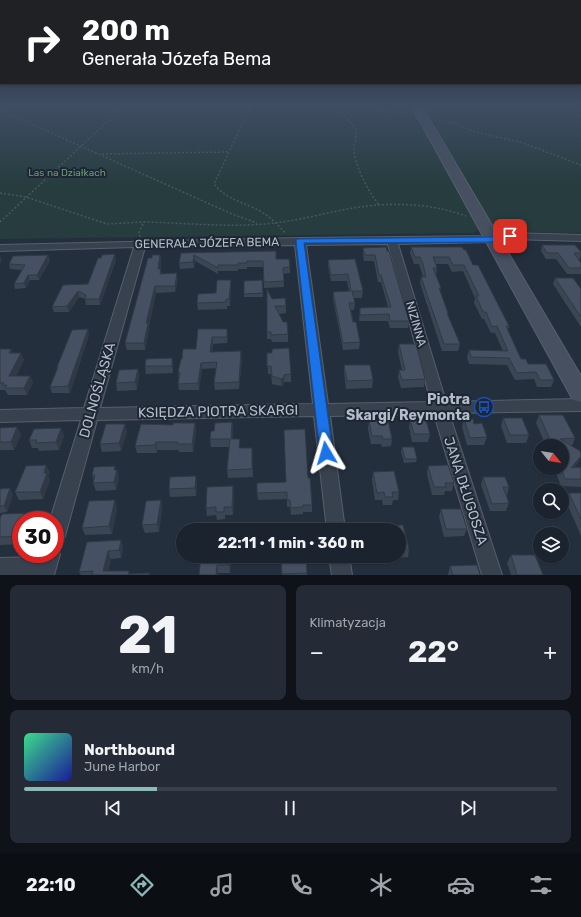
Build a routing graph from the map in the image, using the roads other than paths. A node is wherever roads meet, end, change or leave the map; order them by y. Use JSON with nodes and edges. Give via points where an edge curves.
{"nodes":[{"id":1,"x":431,"y":132,"type":"edge"},
{"id":2,"x":581,"y":238,"type":"edge"},
{"id":3,"x":491,"y":239,"type":"junction"},
{"id":4,"x":392,"y":240,"type":"junction"},
{"id":5,"x":294,"y":241,"type":"junction"},
{"id":6,"x":140,"y":244,"type":"junction"},
{"id":7,"x":0,"y":248,"type":"edge"},
{"id":8,"x":581,"y":394,"type":"edge"},
{"id":9,"x":581,"y":405,"type":"edge"},
{"id":10,"x":440,"y":408,"type":"junction"},
{"id":11,"x":321,"y":409,"type":"junction"},
{"id":12,"x":90,"y":414,"type":"junction"},
{"id":13,"x":0,"y":416,"type":"edge"},
{"id":14,"x":62,"y":511,"type":"edge"},
{"id":15,"x":335,"y":523,"type":"edge"},
{"id":16,"x":340,"y":563,"type":"edge"},
{"id":17,"x":47,"y":565,"type":"edge"},
{"id":18,"x":0,"y":568,"type":"edge"},
{"id":19,"x":342,"y":575,"type":"edge"},
{"id":20,"x":492,"y":575,"type":"edge"}],
"edges":[{"from":1,"to":3,"type":"main road"},
{"from":2,"to":3,"type":"street","name":"GENERAŁA JÓZEFA BEMA","via":[[510,236]]},
{"from":3,"to":4,"type":"street","name":"GENERAŁA JÓZEFA BEMA"},
{"from":3,"to":8,"type":"main road"},
{"from":4,"to":5,"type":"street","name":"GENERAŁA JÓZEFA BEMA"},
{"from":4,"to":10,"type":"street","name":"NIZINNA"},
{"from":5,"to":6,"type":"street","name":"GENERAŁA JÓZEFA BEMA"},
{"from":5,"to":11,"type":"street"},
{"from":6,"to":7,"type":"street","name":"GENERAŁA JÓZEFA BEMA"},
{"from":6,"to":12,"type":"street","name":"DOLNOŚLĄSKA"},
{"from":9,"to":10,"type":"street","name":"KSIĘDZA PIOTRA SKARGI"},
{"from":10,"to":11,"type":"street","name":"KSIĘDZA PIOTRA SKARGI"},
{"from":10,"to":20,"type":"street","name":"JANA DŁUGOSZA"},
{"from":11,"to":12,"type":"street","name":"KSIĘDZA PIOTRA SKARGI"},
{"from":11,"to":15,"type":"street"},
{"from":12,"to":13,"type":"street","name":"KSIĘDZA PIOTRA SKARGI"},
{"from":12,"to":14,"type":"street","name":"DOLNOŚLĄSKA"},
{"from":16,"to":19,"type":"street"},
{"from":17,"to":18,"type":"street"}]}
